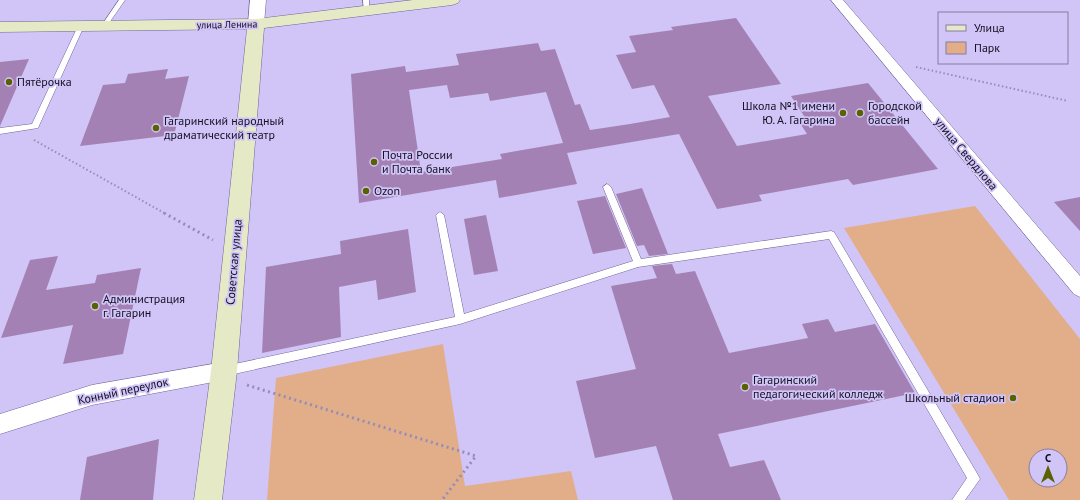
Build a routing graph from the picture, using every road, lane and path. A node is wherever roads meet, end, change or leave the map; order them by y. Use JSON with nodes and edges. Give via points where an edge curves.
{"nodes":[{"id":1,"x":122,"y":0,"type":"edge"},
{"id":2,"x":258,"y":0,"type":"edge"},
{"id":3,"x":452,"y":0,"type":"edge"},
{"id":4,"x":837,"y":0,"type":"edge"},
{"id":5,"x":367,"y":5,"type":"edge"},
{"id":6,"x":256,"y":24,"type":"junction"},
{"id":7,"x":81,"y":26,"type":"junction"},
{"id":8,"x":105,"y":26,"type":"junction"},
{"id":9,"x":0,"y":27,"type":"edge"},
{"id":10,"x":887,"y":61,"type":"junction"},
{"id":11,"x":1068,"y":101,"type":"dead end"},
{"id":12,"x":14,"y":129,"type":"junction"},
{"id":13,"x":0,"y":131,"type":"edge"},
{"id":14,"x":607,"y":187,"type":"dead end"},
{"id":15,"x":440,"y":215,"type":"dead end"},
{"id":16,"x":216,"y":242,"type":"dead end"},
{"id":17,"x":638,"y":263,"type":"junction"},
{"id":18,"x":1080,"y":289,"type":"edge"},
{"id":19,"x":460,"y":320,"type":"junction"},
{"id":20,"x":232,"y":377,"type":"junction"},
{"id":21,"x":0,"y":424,"type":"edge"},
{"id":22,"x":208,"y":500,"type":"edge"},
{"id":23,"x":442,"y":500,"type":"edge"},
{"id":24,"x":958,"y":500,"type":"edge"}],
"edges":[{"from":1,"to":8,"type":"lane"},
{"from":2,"to":6,"type":"street"},
{"from":3,"to":5,"type":"main road","name":"улица Ленина"},
{"from":4,"to":10,"type":"street","name":"улица Свердлова"},
{"from":5,"to":6,"type":"main road","name":"улица Ленина"},
{"from":6,"to":8,"type":"main road","name":"улица Ленина"},
{"from":6,"to":20,"type":"main road","name":"Советская улица"},
{"from":7,"to":8,"type":"main road","name":"улица Ленина"},
{"from":7,"to":9,"type":"main road","name":"улица Ленина"},
{"from":7,"to":12,"type":"lane","via":[[35,126]]},
{"from":10,"to":11,"type":"path"},
{"from":10,"to":18,"type":"street","name":"улица Свердлова"},
{"from":12,"to":13,"type":"lane"},
{"from":12,"to":16,"type":"path"},
{"from":14,"to":17,"type":"lane"},
{"from":15,"to":19,"type":"lane"},
{"from":17,"to":19,"type":"lane"},
{"from":17,"to":24,"type":"lane","via":[[831,235],[974,478]]},
{"from":19,"to":20,"type":"lane"},
{"from":20,"to":21,"type":"street","name":"Конный переулок","via":[[92,395]]},
{"from":20,"to":22,"type":"main road","name":"Советская улица"},
{"from":20,"to":23,"type":"path","via":[[476,456]]}]}
